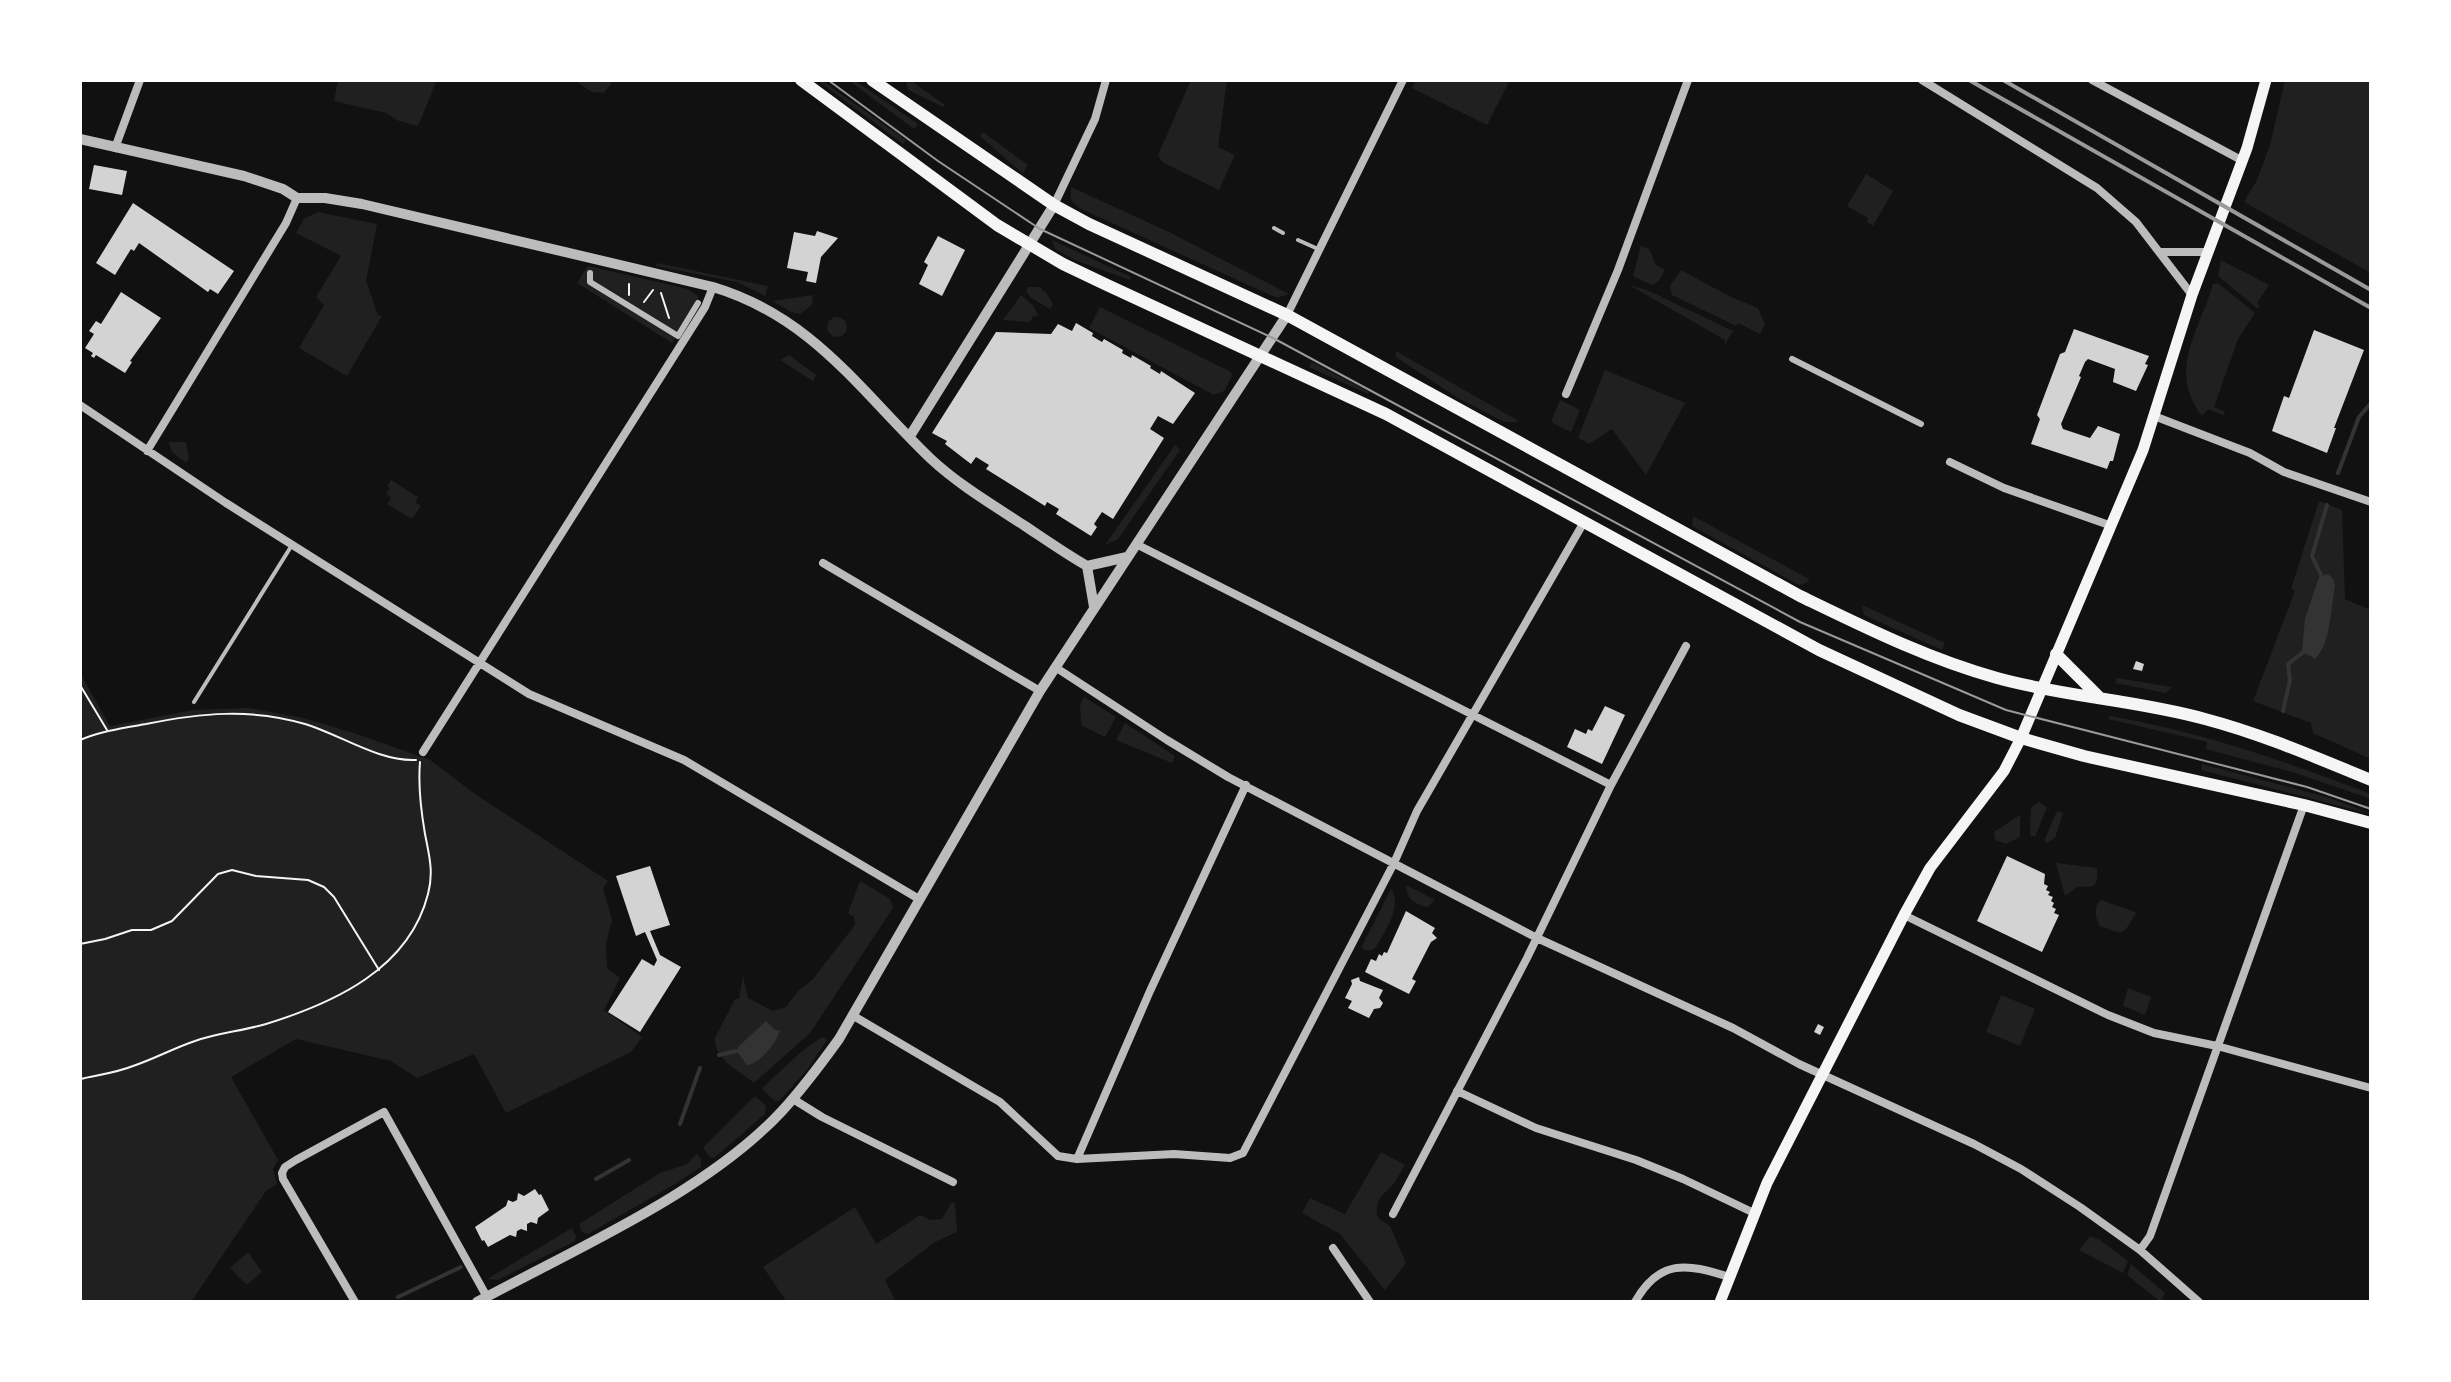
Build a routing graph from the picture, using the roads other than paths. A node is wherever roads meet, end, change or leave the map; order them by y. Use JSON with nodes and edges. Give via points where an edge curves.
{"nodes":[{"id":1,"x":140,"y":80,"type":"edge"},
{"id":2,"x":801,"y":80,"type":"edge"},
{"id":3,"x":872,"y":80,"type":"edge"},
{"id":4,"x":1106,"y":80,"type":"edge"},
{"id":5,"x":1403,"y":80,"type":"edge"},
{"id":6,"x":1688,"y":80,"type":"edge"},
{"id":7,"x":1922,"y":80,"type":"edge"},
{"id":8,"x":2092,"y":80,"type":"edge"},
{"id":9,"x":2266,"y":80,"type":"edge"},
{"id":10,"x":80,"y":139,"type":"edge"},
{"id":11,"x":115,"y":148,"type":"junction"},
{"id":12,"x":2243,"y":161,"type":"junction"},
{"id":13,"x":297,"y":198,"type":"junction"},
{"id":14,"x":1054,"y":205,"type":"junction"},
{"id":15,"x":1274,"y":228,"type":"dead end"},
{"id":16,"x":1283,"y":233,"type":"dead end"},
{"id":17,"x":1298,"y":240,"type":"dead end"},
{"id":18,"x":1030,"y":246,"type":"junction"},
{"id":19,"x":1320,"y":250,"type":"junction"},
{"id":20,"x":2161,"y":252,"type":"junction"},
{"id":21,"x":2208,"y":252,"type":"junction"},
{"id":22,"x":590,"y":273,"type":"dead end"},
{"id":23,"x":713,"y":287,"type":"junction"},
{"id":24,"x":2192,"y":295,"type":"junction"},
{"id":25,"x":698,"y":303,"type":"dead end"},
{"id":26,"x":1287,"y":315,"type":"junction"},
{"id":27,"x":1262,"y":355,"type":"junction"},
{"id":28,"x":1792,"y":359,"type":"dead end"},
{"id":29,"x":1566,"y":394,"type":"dead end"},
{"id":30,"x":80,"y":405,"type":"edge"},
{"id":31,"x":2154,"y":416,"type":"junction"},
{"id":32,"x":1921,"y":424,"type":"dead end"},
{"id":33,"x":910,"y":436,"type":"junction"},
{"id":34,"x":147,"y":451,"type":"junction"},
{"id":35,"x":1950,"y":462,"type":"dead end"},
{"id":36,"x":2371,"y":502,"type":"edge"},
{"id":37,"x":1584,"y":522,"type":"junction"},
{"id":38,"x":2109,"y":525,"type":"junction"},
{"id":39,"x":1136,"y":544,"type":"junction"},
{"id":40,"x":292,"y":545,"type":"junction"},
{"id":41,"x":1127,"y":557,"type":"junction"},
{"id":42,"x":823,"y":563,"type":"dead end"},
{"id":43,"x":1087,"y":566,"type":"junction"},
{"id":44,"x":1094,"y":607,"type":"junction"},
{"id":45,"x":1686,"y":646,"type":"dead end"},
{"id":46,"x":2056,"y":654,"type":"junction"},
{"id":47,"x":478,"y":663,"type":"junction"},
{"id":48,"x":1055,"y":667,"type":"junction"},
{"id":49,"x":2042,"y":688,"type":"junction"},
{"id":50,"x":1040,"y":691,"type":"junction"},
{"id":51,"x":2100,"y":698,"type":"junction"},
{"id":52,"x":194,"y":702,"type":"dead end"},
{"id":53,"x":1471,"y":716,"type":"junction"},
{"id":54,"x":2021,"y":738,"type":"junction"},
{"id":55,"x":422,"y":756,"type":"road end"},
{"id":56,"x":2371,"y":780,"type":"edge"},
{"id":57,"x":1246,"y":785,"type":"junction"},
{"id":58,"x":1611,"y":785,"type":"junction"},
{"id":59,"x":2304,"y":805,"type":"junction"},
{"id":60,"x":2371,"y":823,"type":"edge"},
{"id":61,"x":1394,"y":863,"type":"junction"},
{"id":62,"x":919,"y":899,"type":"junction"},
{"id":63,"x":1904,"y":915,"type":"junction"},
{"id":64,"x":1537,"y":938,"type":"junction"},
{"id":65,"x":852,"y":1015,"type":"junction"},
{"id":66,"x":2217,"y":1046,"type":"junction"},
{"id":67,"x":1822,"y":1075,"type":"junction"},
{"id":68,"x":2371,"y":1088,"type":"edge"},
{"id":69,"x":1457,"y":1091,"type":"junction"},
{"id":70,"x":793,"y":1099,"type":"junction"},
{"id":71,"x":1077,"y":1159,"type":"junction"},
{"id":72,"x":953,"y":1182,"type":"dead end"},
{"id":73,"x":1754,"y":1213,"type":"junction"},
{"id":74,"x":1393,"y":1214,"type":"dead end"},
{"id":75,"x":1333,"y":1248,"type":"dead end"},
{"id":76,"x":2140,"y":1250,"type":"junction"},
{"id":77,"x":1729,"y":1277,"type":"junction"},
{"id":78,"x":482,"y":1299,"type":"edge"},
{"id":79,"x":355,"y":1302,"type":"edge"},
{"id":80,"x":1370,"y":1302,"type":"edge"},
{"id":81,"x":1635,"y":1302,"type":"edge"},
{"id":82,"x":1720,"y":1302,"type":"edge"},
{"id":83,"x":2199,"y":1302,"type":"edge"}],
"edges":[{"from":1,"to":11,"type":"street"},
{"from":2,"to":18,"type":"main road"},
{"from":3,"to":14,"type":"main road"},
{"from":4,"to":14,"type":"street","via":[[1095,119]]},
{"from":5,"to":19,"type":"street"},
{"from":6,"to":29,"type":"street"},
{"from":7,"to":20,"type":"street","via":[[2097,188]]},
{"from":8,"to":12,"type":"street"},
{"from":9,"to":12,"type":"main road"},
{"from":10,"to":11,"type":"street"},
{"from":11,"to":13,"type":"street","via":[[244,176]]},
{"from":12,"to":21,"type":"main road"},
{"from":13,"to":23,"type":"street","via":[[362,204]]},
{"from":13,"to":34,"type":"street"},
{"from":14,"to":18,"type":"street"},
{"from":14,"to":26,"type":"main road"},
{"from":15,"to":16,"type":"lane"},
{"from":17,"to":19,"type":"lane"},
{"from":18,"to":27,"type":"main road"},
{"from":18,"to":33,"type":"street"},
{"from":19,"to":26,"type":"street"},
{"from":20,"to":21,"type":"street"},
{"from":20,"to":24,"type":"street"},
{"from":21,"to":24,"type":"main road"},
{"from":22,"to":25,"type":"street","via":[[590,282],[678,336]]},
{"from":23,"to":33,"type":"street","via":[[764,308],[824,349]]},
{"from":23,"to":47,"type":"street"},
{"from":24,"to":31,"type":"main road"},
{"from":26,"to":27,"type":"street"},
{"from":26,"to":49,"type":"main road","via":[[1800,596],[1944,662]]},
{"from":27,"to":37,"type":"main road","via":[[1386,414]]},
{"from":27,"to":39,"type":"street"},
{"from":28,"to":32,"type":"street"},
{"from":30,"to":34,"type":"street"},
{"from":31,"to":36,"type":"street","via":[[2284,472]]},
{"from":31,"to":38,"type":"main road"},
{"from":33,"to":43,"type":"street","via":[[960,483]]},
{"from":34,"to":40,"type":"street"},
{"from":35,"to":38,"type":"street","via":[[2004,488]]},
{"from":37,"to":53,"type":"street"},
{"from":37,"to":54,"type":"main road","via":[[1819,650]]},
{"from":38,"to":46,"type":"main road"},
{"from":39,"to":41,"type":"street"},
{"from":39,"to":53,"type":"street"},
{"from":40,"to":47,"type":"street"},
{"from":40,"to":52,"type":"lane"},
{"from":41,"to":43,"type":"street"},
{"from":41,"to":44,"type":"street"},
{"from":42,"to":50,"type":"street"},
{"from":43,"to":44,"type":"street"},
{"from":44,"to":48,"type":"street"},
{"from":45,"to":58,"type":"street"},
{"from":46,"to":49,"type":"main road"},
{"from":46,"to":51,"type":"main road"},
{"from":47,"to":55,"type":"street"},
{"from":47,"to":62,"type":"street","via":[[550,704],[684,760]]},
{"from":48,"to":50,"type":"street"},
{"from":48,"to":57,"type":"street"},
{"from":49,"to":51,"type":"main road"},
{"from":49,"to":54,"type":"main road"},
{"from":50,"to":62,"type":"street"},
{"from":51,"to":56,"type":"main road","via":[[2205,719]]},
{"from":53,"to":58,"type":"street"},
{"from":53,"to":61,"type":"street"},
{"from":54,"to":59,"type":"main road"},
{"from":54,"to":63,"type":"main road","via":[[2004,771],[1930,868]]},
{"from":57,"to":61,"type":"street"},
{"from":57,"to":71,"type":"street"},
{"from":58,"to":64,"type":"street"},
{"from":59,"to":60,"type":"main road"},
{"from":59,"to":66,"type":"street"},
{"from":61,"to":64,"type":"street"},
{"from":61,"to":71,"type":"street","via":[[1243,1153],[1230,1158],[1174,1154]]},
{"from":62,"to":65,"type":"street"},
{"from":63,"to":66,"type":"street","via":[[2108,1015],[2154,1033]]},
{"from":63,"to":67,"type":"main road"},
{"from":64,"to":67,"type":"street"},
{"from":64,"to":69,"type":"street"},
{"from":65,"to":70,"type":"street"},
{"from":65,"to":71,"type":"street","via":[[1000,1102],[1058,1156]]},
{"from":66,"to":68,"type":"street"},
{"from":66,"to":76,"type":"street","via":[[2150,1236]]},
{"from":67,"to":73,"type":"main road"},
{"from":67,"to":76,"type":"street","via":[[2021,1169]]},
{"from":69,"to":73,"type":"street","via":[[1536,1128],[1683,1179]]},
{"from":69,"to":74,"type":"street"},
{"from":70,"to":72,"type":"street"},
{"from":70,"to":78,"type":"street","via":[[743,1146],[675,1194]]},
{"from":73,"to":77,"type":"main road"},
{"from":75,"to":80,"type":"street"},
{"from":76,"to":83,"type":"street"},
{"from":77,"to":81,"type":"street","via":[[1675,1267],[1654,1276]]},
{"from":77,"to":82,"type":"main road"},
{"from":78,"to":79,"type":"street","via":[[384,1112],[282,1173]]}]}
